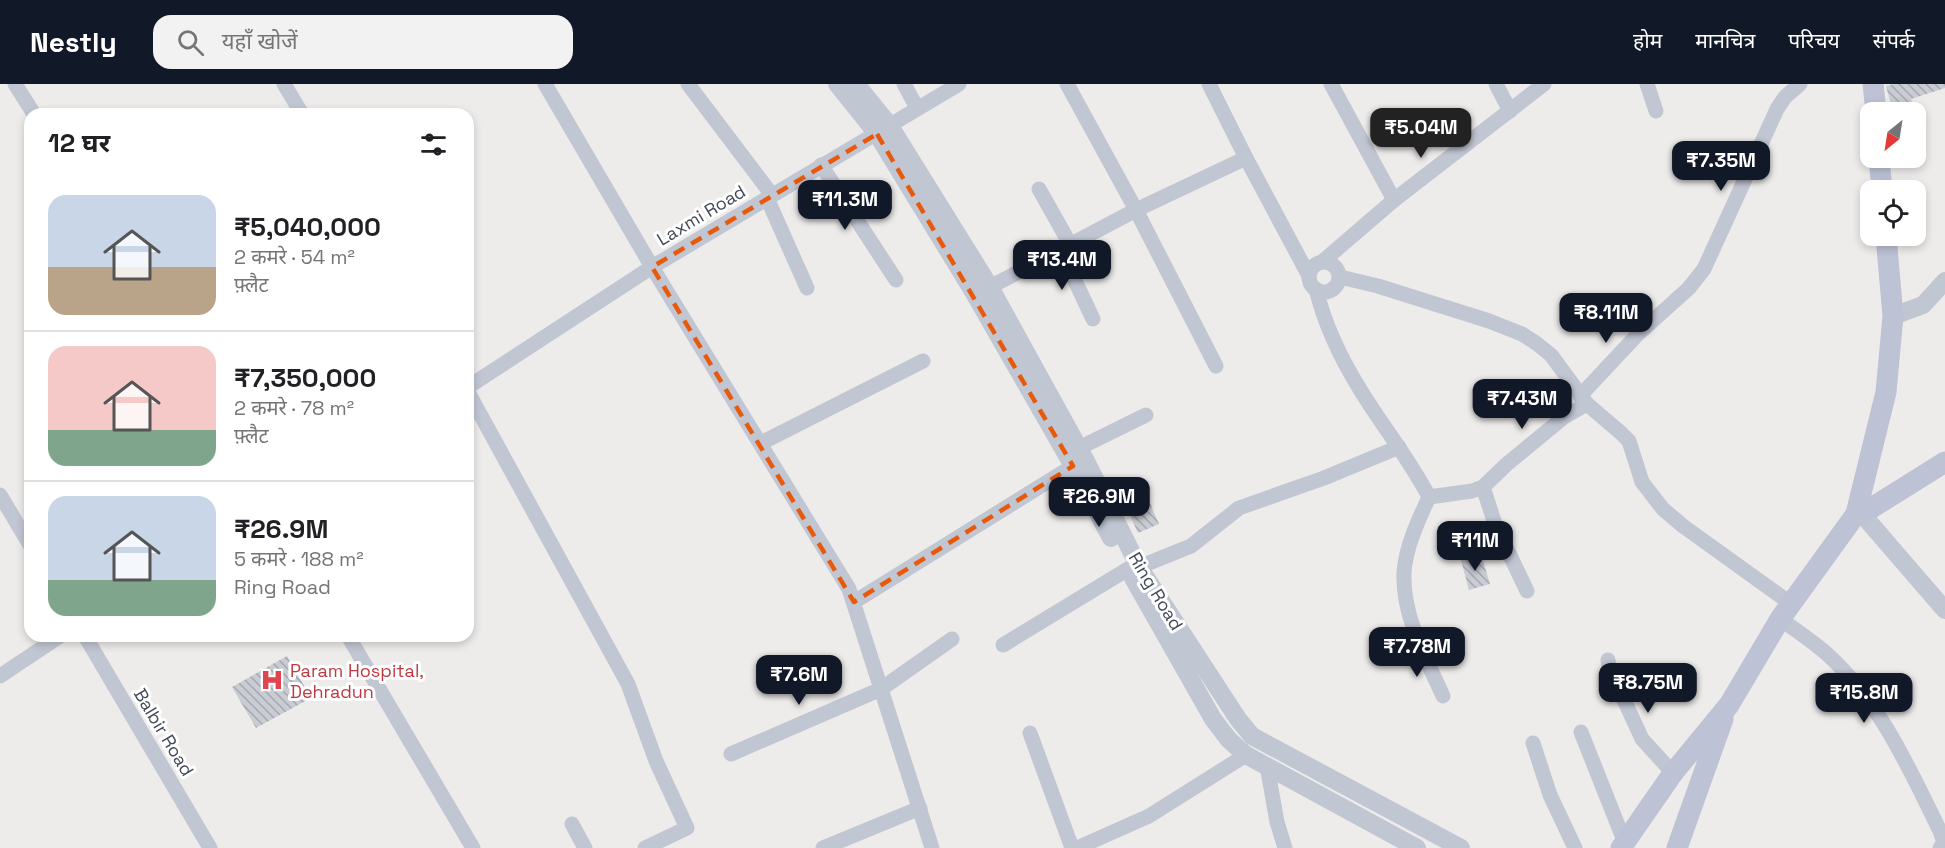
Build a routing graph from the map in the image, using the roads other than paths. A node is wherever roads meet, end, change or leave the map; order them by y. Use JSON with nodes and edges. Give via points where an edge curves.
{"nodes":[{"id":1,"x":15,"y":84,"type":"edge"},
{"id":2,"x":284,"y":84,"type":"edge"},
{"id":3,"x":545,"y":84,"type":"edge"},
{"id":4,"x":688,"y":84,"type":"edge"},
{"id":5,"x":837,"y":84,"type":"edge"},
{"id":6,"x":856,"y":84,"type":"edge"},
{"id":7,"x":904,"y":84,"type":"edge"},
{"id":8,"x":959,"y":84,"type":"edge"},
{"id":9,"x":1067,"y":84,"type":"edge"},
{"id":10,"x":1228,"y":84,"type":"edge"},
{"id":11,"x":1331,"y":84,"type":"edge"},
{"id":12,"x":1496,"y":84,"type":"edge"},
{"id":13,"x":1544,"y":84,"type":"edge"},
{"id":14,"x":1647,"y":84,"type":"edge"},
{"id":15,"x":1800,"y":84,"type":"edge"},
{"id":16,"x":1874,"y":84,"type":"edge"},
{"id":17,"x":1212,"y":88,"type":"edge"},
{"id":18,"x":1875,"y":102,"type":"edge"},
{"id":19,"x":30,"y":108,"type":"edge"},
{"id":20,"x":298,"y":108,"type":"edge"},
{"id":21,"x":917,"y":108,"type":"junction"},
{"id":22,"x":1510,"y":111,"type":"junction"},
{"id":23,"x":1656,"y":111,"type":"dead end"},
{"id":24,"x":884,"y":130,"type":"junction"},
{"id":25,"x":1246,"y":158,"type":"junction"},
{"id":26,"x":821,"y":165,"type":"junction"},
{"id":27,"x":1039,"y":189,"type":"dead end"},
{"id":28,"x":769,"y":197,"type":"junction"},
{"id":29,"x":1394,"y":200,"type":"junction"},
{"id":30,"x":1136,"y":210,"type":"junction"},
{"id":31,"x":1065,"y":246,"type":"junction"},
{"id":32,"x":1887,"y":246,"type":"edge"},
{"id":33,"x":1322,"y":262,"type":"junction"},
{"id":34,"x":652,"y":267,"type":"junction"},
{"id":35,"x":1340,"y":277,"type":"junction"},
{"id":36,"x":896,"y":280,"type":"dead end"},
{"id":37,"x":1945,"y":281,"type":"edge"},
{"id":38,"x":1313,"y":283,"type":"junction"},
{"id":39,"x":807,"y":288,"type":"dead end"},
{"id":40,"x":990,"y":288,"type":"junction"},
{"id":41,"x":1893,"y":316,"type":"junction"},
{"id":42,"x":1093,"y":319,"type":"dead end"},
{"id":43,"x":923,"y":361,"type":"dead end"},
{"id":44,"x":1216,"y":366,"type":"dead end"},
{"id":45,"x":474,"y":383,"type":"edge"},
{"id":46,"x":1583,"y":400,"type":"junction"},
{"id":47,"x":474,"y":403,"type":"edge"},
{"id":48,"x":1146,"y":415,"type":"dead end"},
{"id":49,"x":760,"y":443,"type":"junction"},
{"id":50,"x":1398,"y":447,"type":"junction"},
{"id":51,"x":1078,"y":448,"type":"junction"},
{"id":52,"x":1945,"y":462,"type":"edge"},
{"id":53,"x":1073,"y":466,"type":"junction"},
{"id":54,"x":1483,"y":487,"type":"junction"},
{"id":55,"x":0,"y":495,"type":"edge"},
{"id":56,"x":1429,"y":497,"type":"junction"},
{"id":57,"x":1859,"y":514,"type":"junction"},
{"id":58,"x":24,"y":535,"type":"edge"},
{"id":59,"x":1133,"y":568,"type":"junction"},
{"id":60,"x":1527,"y":591,"type":"dead end"},
{"id":61,"x":854,"y":602,"type":"junction"},
{"id":62,"x":1943,"y":606,"type":"edge"},
{"id":63,"x":1785,"y":611,"type":"junction"},
{"id":64,"x":952,"y":639,"type":"dead end"},
{"id":65,"x":51,"y":642,"type":"edge"},
{"id":66,"x":89,"y":642,"type":"edge"},
{"id":67,"x":352,"y":642,"type":"edge"},
{"id":68,"x":1003,"y":645,"type":"dead end"},
{"id":69,"x":1608,"y":660,"type":"dead end"},
{"id":70,"x":0,"y":676,"type":"edge"},
{"id":71,"x":881,"y":689,"type":"junction"},
{"id":72,"x":1443,"y":696,"type":"dead end"},
{"id":73,"x":1729,"y":705,"type":"junction"},
{"id":74,"x":1581,"y":732,"type":"dead end"},
{"id":75,"x":1030,"y":733,"type":"dead end"},
{"id":76,"x":1533,"y":743,"type":"dead end"},
{"id":77,"x":731,"y":754,"type":"dead end"},
{"id":78,"x":1246,"y":754,"type":"junction"},
{"id":79,"x":1267,"y":766,"type":"junction"},
{"id":80,"x":1673,"y":773,"type":"junction"},
{"id":81,"x":920,"y":808,"type":"junction"},
{"id":82,"x":572,"y":824,"type":"dead end"},
{"id":83,"x":1623,"y":845,"type":"edge"},
{"id":84,"x":1943,"y":845,"type":"edge"},
{"id":85,"x":210,"y":848,"type":"edge"},
{"id":86,"x":474,"y":848,"type":"edge"},
{"id":87,"x":585,"y":848,"type":"edge"},
{"id":88,"x":645,"y":848,"type":"edge"},
{"id":89,"x":824,"y":848,"type":"edge"},
{"id":90,"x":932,"y":848,"type":"edge"},
{"id":91,"x":1072,"y":848,"type":"edge"},
{"id":92,"x":1077,"y":848,"type":"edge"},
{"id":93,"x":1285,"y":848,"type":"edge"},
{"id":94,"x":1417,"y":848,"type":"edge"},
{"id":95,"x":1461,"y":848,"type":"edge"},
{"id":96,"x":1575,"y":848,"type":"edge"},
{"id":97,"x":1677,"y":848,"type":"edge"}],
"edges":[{"from":1,"to":19,"type":"street"},
{"from":2,"to":20,"type":"street"},
{"from":3,"to":34,"type":"street"},
{"from":4,"to":28,"type":"street"},
{"from":5,"to":24,"type":"street","name":"Ring Road"},
{"from":6,"to":24,"type":"street","name":"Ring Road"},
{"from":7,"to":21,"type":"street"},
{"from":8,"to":21,"type":"street","name":"Laxmi Road"},
{"from":9,"to":30,"type":"street"},
{"from":10,"to":17,"type":"street"},
{"from":11,"to":29,"type":"street"},
{"from":12,"to":22,"type":"street"},
{"from":13,"to":22,"type":"street"},
{"from":14,"to":23,"type":"street"},
{"from":15,"to":46,"type":"street","via":[[1777,109],[1704,269],[1689,288],[1638,334]]},
{"from":16,"to":18,"type":"main road"},
{"from":17,"to":25,"type":"street"},
{"from":21,"to":24,"type":"street","name":"Laxmi Road"},
{"from":22,"to":29,"type":"street"},
{"from":24,"to":26,"type":"street","name":"Laxmi Road"},
{"from":24,"to":40,"type":"street","name":"Ring Road"},
{"from":24,"to":53,"type":"street","name":"Ring Road"},
{"from":25,"to":30,"type":"street"},
{"from":25,"to":38,"type":"street"},
{"from":26,"to":28,"type":"street","name":"Laxmi Road"},
{"from":26,"to":36,"type":"street"},
{"from":27,"to":31,"type":"street"},
{"from":28,"to":34,"type":"street","name":"Laxmi Road"},
{"from":28,"to":39,"type":"street"},
{"from":29,"to":33,"type":"street"},
{"from":30,"to":31,"type":"street"},
{"from":30,"to":44,"type":"street"},
{"from":31,"to":40,"type":"street"},
{"from":31,"to":42,"type":"street"},
{"from":32,"to":41,"type":"main road"},
{"from":33,"to":35,"type":"street","via":[[1336,267]]},
{"from":33,"to":38,"type":"street","via":[[1312,268]]},
{"from":34,"to":45,"type":"street","name":"Laxmi Road"},
{"from":34,"to":49,"type":"street"},
{"from":35,"to":38,"type":"street","via":[[1329,291]]},
{"from":35,"to":46,"type":"street","via":[[1522,334],[1551,355]]},
{"from":37,"to":41,"type":"street","via":[[1923,305]]},
{"from":38,"to":50,"type":"street","via":[[1334,343]]},
{"from":40,"to":51,"type":"street","name":"Ring Road"},
{"from":41,"to":57,"type":"main road","via":[[1886,392]]},
{"from":43,"to":49,"type":"street"},
{"from":46,"to":54,"type":"street"},
{"from":46,"to":63,"type":"street","via":[[1629,441],[1642,482],[1663,509]]},
{"from":47,"to":88,"type":"street","via":[[628,684],[656,761],[687,828]]},
{"from":48,"to":51,"type":"street"},
{"from":49,"to":61,"type":"street"},
{"from":50,"to":56,"type":"street"},
{"from":50,"to":59,"type":"street","via":[[1239,508],[1191,546]]},
{"from":51,"to":59,"type":"street","name":"Ring Road"},
{"from":52,"to":57,"type":"main road"},
{"from":53,"to":59,"type":"street","name":"Ring Road"},
{"from":53,"to":61,"type":"street"},
{"from":54,"to":56,"type":"street"},
{"from":54,"to":60,"type":"street","via":[[1495,524]]},
{"from":55,"to":58,"type":"street"},
{"from":56,"to":72,"type":"street","via":[[1409,547],[1404,573],[1412,623]]},
{"from":57,"to":62,"type":"street"},
{"from":57,"to":63,"type":"main road"},
{"from":59,"to":68,"type":"street"},
{"from":59,"to":78,"type":"street","name":"Ring Road","via":[[1213,718],[1229,740]]},
{"from":59,"to":95,"type":"street","name":"Ring Road","via":[[1252,736]]},
{"from":61,"to":71,"type":"street"},
{"from":63,"to":73,"type":"main road"},
{"from":63,"to":84,"type":"street","via":[[1852,680],[1877,713],[1896,743],[1940,831]]},
{"from":64,"to":71,"type":"street"},
{"from":65,"to":70,"type":"street"},
{"from":66,"to":85,"type":"street","name":"Balbir Road"},
{"from":67,"to":86,"type":"street"},
{"from":69,"to":80,"type":"street","via":[[1642,739]]},
{"from":71,"to":77,"type":"street"},
{"from":71,"to":81,"type":"street"},
{"from":73,"to":80,"type":"main road"},
{"from":73,"to":97,"type":"main road"},
{"from":74,"to":83,"type":"street"},
{"from":75,"to":91,"type":"street"},
{"from":76,"to":96,"type":"street","via":[[1550,795]]},
{"from":78,"to":79,"type":"street","name":"Ring Road"},
{"from":78,"to":92,"type":"street","via":[[1157,811]]},
{"from":79,"to":93,"type":"street"},
{"from":79,"to":94,"type":"street","name":"Ring Road"},
{"from":80,"to":83,"type":"main road"},
{"from":81,"to":89,"type":"street"},
{"from":81,"to":90,"type":"street"},
{"from":82,"to":87,"type":"street"}]}
